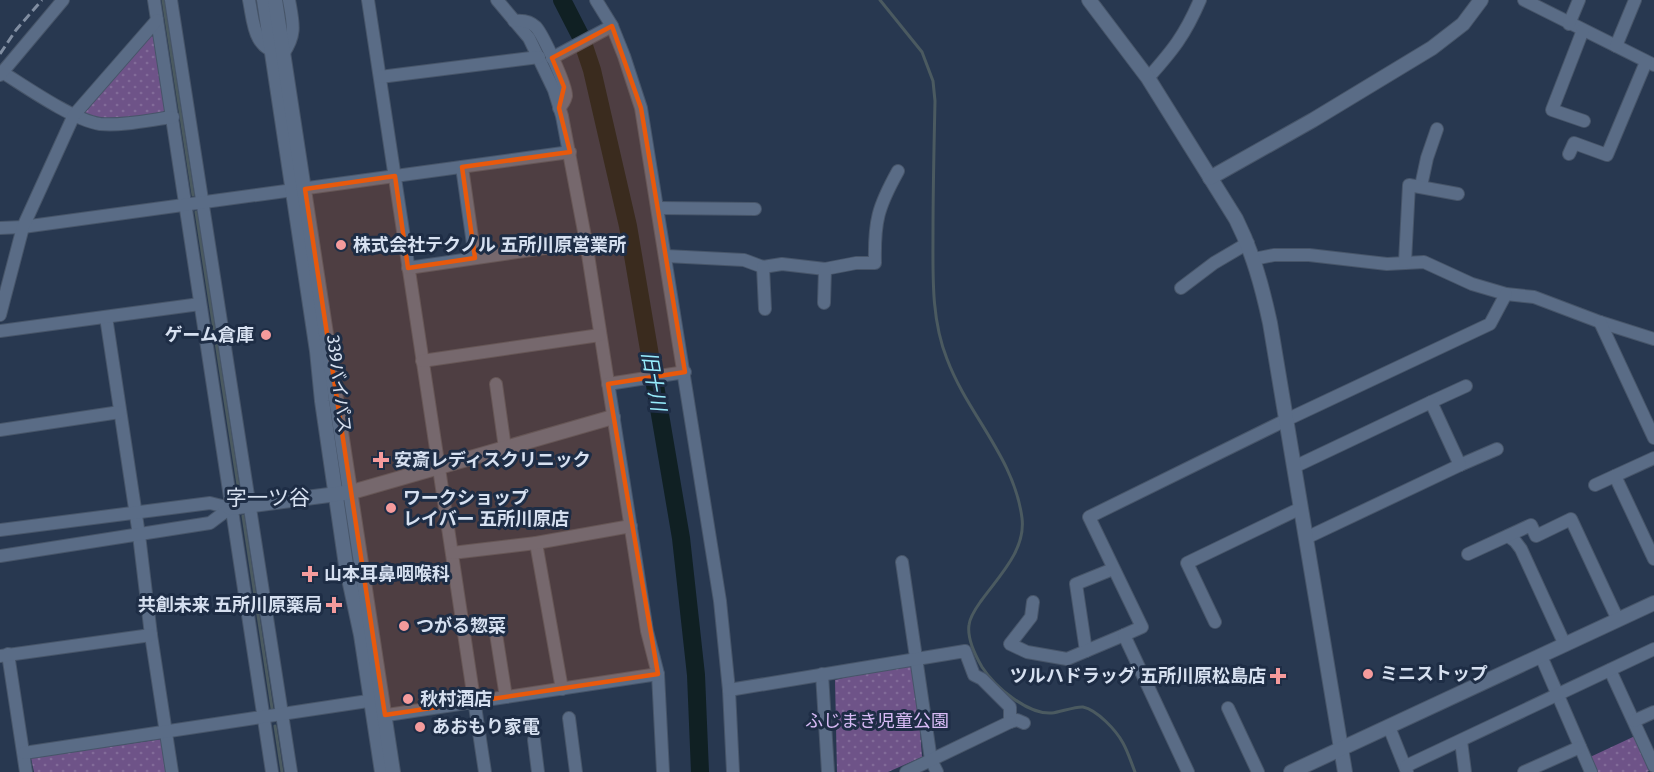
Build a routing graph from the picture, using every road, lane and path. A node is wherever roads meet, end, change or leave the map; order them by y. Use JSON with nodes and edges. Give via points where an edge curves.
{"nodes":[{"id":1,"x":63,"y":0,"type":"edge"},
{"id":2,"x":154,"y":0,"type":"edge"},
{"id":3,"x":171,"y":0,"type":"edge"},
{"id":4,"x":249,"y":0,"type":"edge"},
{"id":5,"x":264,"y":0,"type":"edge"},
{"id":6,"x":275,"y":0,"type":"edge"},
{"id":7,"x":289,"y":0,"type":"edge"},
{"id":8,"x":368,"y":0,"type":"edge"},
{"id":9,"x":497,"y":0,"type":"edge"},
{"id":10,"x":596,"y":0,"type":"edge"},
{"id":11,"x":1089,"y":0,"type":"edge"},
{"id":12,"x":1200,"y":0,"type":"edge"},
{"id":13,"x":1481,"y":0,"type":"edge"},
{"id":14,"x":1524,"y":0,"type":"edge"},
{"id":15,"x":1579,"y":0,"type":"edge"},
{"id":16,"x":1635,"y":0,"type":"edge"},
{"id":17,"x":157,"y":20,"type":"junction"},
{"id":18,"x":1569,"y":24,"type":"junction"},
{"id":19,"x":610,"y":28,"type":"junction"},
{"id":20,"x":1583,"y":30,"type":"junction"},
{"id":21,"x":1616,"y":45,"type":"junction"},
{"id":22,"x":277,"y":53,"type":"junction"},
{"id":23,"x":548,"y":57,"type":"junction"},
{"id":24,"x":1650,"y":63,"type":"edge"},
{"id":25,"x":1,"y":74,"type":"edge"},
{"id":26,"x":380,"y":77,"type":"junction"},
{"id":27,"x":1148,"y":78,"type":"junction"},
{"id":28,"x":74,"y":115,"type":"junction"},
{"id":29,"x":173,"y":117,"type":"junction"},
{"id":30,"x":1584,"y":121,"type":"dead end"},
{"id":31,"x":1437,"y":129,"type":"dead end"},
{"id":32,"x":570,"y":152,"type":"junction"},
{"id":33,"x":1569,"y":154,"type":"dead end"},
{"id":34,"x":462,"y":166,"type":"junction"},
{"id":35,"x":898,"y":171,"type":"dead end"},
{"id":36,"x":395,"y":176,"type":"junction"},
{"id":37,"x":1210,"y":178,"type":"junction"},
{"id":38,"x":1421,"y":186,"type":"junction"},
{"id":39,"x":299,"y":189,"type":"junction"},
{"id":40,"x":1458,"y":194,"type":"dead end"},
{"id":41,"x":202,"y":202,"type":"junction"},
{"id":42,"x":184,"y":205,"type":"junction"},
{"id":43,"x":658,"y":208,"type":"junction"},
{"id":44,"x":755,"y":209,"type":"dead end"},
{"id":45,"x":23,"y":227,"type":"junction"},
{"id":46,"x":0,"y":228,"type":"edge"},
{"id":47,"x":586,"y":242,"type":"junction"},
{"id":48,"x":1248,"y":243,"type":"junction"},
{"id":49,"x":666,"y":256,"type":"junction"},
{"id":50,"x":475,"y":258,"type":"junction"},
{"id":51,"x":1254,"y":259,"type":"junction"},
{"id":52,"x":1405,"y":262,"type":"junction"},
{"id":53,"x":763,"y":267,"type":"junction"},
{"id":54,"x":408,"y":268,"type":"junction"},
{"id":55,"x":825,"y":269,"type":"junction"},
{"id":56,"x":1180,"y":288,"type":"dead end"},
{"id":57,"x":1506,"y":294,"type":"junction"},
{"id":58,"x":824,"y":303,"type":"dead end"},
{"id":59,"x":200,"y":304,"type":"junction"},
{"id":60,"x":765,"y":309,"type":"dead end"},
{"id":61,"x":0,"y":315,"type":"edge"},
{"id":62,"x":106,"y":317,"type":"junction"},
{"id":63,"x":1600,"y":322,"type":"junction"},
{"id":64,"x":0,"y":331,"type":"edge"},
{"id":65,"x":600,"y":335,"type":"junction"},
{"id":66,"x":1654,"y":339,"type":"edge"},
{"id":67,"x":422,"y":361,"type":"junction"},
{"id":68,"x":682,"y":372,"type":"junction"},
{"id":69,"x":496,"y":384,"type":"dead end"},
{"id":70,"x":608,"y":384,"type":"junction"},
{"id":71,"x":1466,"y":386,"type":"dead end"},
{"id":72,"x":1431,"y":402,"type":"junction"},
{"id":73,"x":120,"y":412,"type":"junction"},
{"id":74,"x":613,"y":417,"type":"junction"},
{"id":75,"x":1286,"y":420,"type":"junction"},
{"id":76,"x":0,"y":430,"type":"edge"},
{"id":77,"x":1654,"y":438,"type":"edge"},
{"id":78,"x":505,"y":448,"type":"junction"},
{"id":79,"x":1497,"y":449,"type":"dead end"},
{"id":80,"x":1654,"y":458,"type":"edge"},
{"id":81,"x":1460,"y":465,"type":"junction"},
{"id":82,"x":439,"y":466,"type":"junction"},
{"id":83,"x":1294,"y":467,"type":"junction"},
{"id":84,"x":1615,"y":476,"type":"junction"},
{"id":85,"x":1595,"y":485,"type":"dead end"},
{"id":86,"x":351,"y":492,"type":"junction"},
{"id":87,"x":336,"y":495,"type":"junction"},
{"id":88,"x":249,"y":507,"type":"junction"},
{"id":89,"x":231,"y":508,"type":"junction"},
{"id":90,"x":1301,"y":508,"type":"junction"},
{"id":91,"x":136,"y":512,"type":"junction"},
{"id":92,"x":631,"y":526,"type":"junction"},
{"id":93,"x":0,"y":530,"type":"edge"},
{"id":94,"x":139,"y":535,"type":"junction"},
{"id":95,"x":1508,"y":536,"type":"junction"},
{"id":96,"x":1306,"y":538,"type":"junction"},
{"id":97,"x":536,"y":543,"type":"junction"},
{"id":98,"x":452,"y":553,"type":"junction"},
{"id":99,"x":1468,"y":554,"type":"dead end"},
{"id":100,"x":0,"y":556,"type":"edge"},
{"id":101,"x":1654,"y":559,"type":"edge"},
{"id":102,"x":902,"y":562,"type":"dead end"},
{"id":103,"x":1113,"y":568,"type":"junction"},
{"id":104,"x":1033,"y":602,"type":"dead end"},
{"id":105,"x":1654,"y":603,"type":"edge"},
{"id":106,"x":1618,"y":620,"type":"junction"},
{"id":107,"x":1215,"y":622,"type":"dead end"},
{"id":108,"x":463,"y":626,"type":"junction"},
{"id":109,"x":151,"y":635,"type":"junction"},
{"id":110,"x":1124,"y":635,"type":"junction"},
{"id":111,"x":1565,"y":645,"type":"junction"},
{"id":112,"x":1654,"y":649,"type":"edge"},
{"id":113,"x":1086,"y":651,"type":"junction"},
{"id":114,"x":4,"y":655,"type":"edge"},
{"id":115,"x":1541,"y":656,"type":"junction"},
{"id":116,"x":915,"y":660,"type":"junction"},
{"id":117,"x":1610,"y":670,"type":"junction"},
{"id":118,"x":658,"y":674,"type":"junction"},
{"id":119,"x":822,"y":674,"type":"junction"},
{"id":120,"x":562,"y":689,"type":"junction"},
{"id":121,"x":729,"y":690,"type":"junction"},
{"id":122,"x":1557,"y":694,"type":"junction"},
{"id":123,"x":506,"y":697,"type":"junction"},
{"id":124,"x":376,"y":699,"type":"junction"},
{"id":125,"x":474,"y":701,"type":"junction"},
{"id":126,"x":1228,"y":708,"type":"dead end"},
{"id":127,"x":1654,"y":712,"type":"edge"},
{"id":128,"x":283,"y":714,"type":"junction"},
{"id":129,"x":264,"y":716,"type":"junction"},
{"id":130,"x":379,"y":716,"type":"junction"},
{"id":131,"x":569,"y":718,"type":"dead end"},
{"id":132,"x":1634,"y":721,"type":"junction"},
{"id":133,"x":1010,"y":722,"type":"junction"},
{"id":134,"x":1024,"y":723,"type":"dead end"},
{"id":135,"x":1389,"y":727,"type":"junction"},
{"id":136,"x":166,"y":732,"type":"junction"},
{"id":137,"x":534,"y":740,"type":"dead end"},
{"id":138,"x":1461,"y":741,"type":"junction"},
{"id":139,"x":1580,"y":747,"type":"junction"},
{"id":140,"x":1341,"y":749,"type":"junction"},
{"id":141,"x":24,"y":753,"type":"junction"},
{"id":142,"x":931,"y":760,"type":"junction"},
{"id":143,"x":1654,"y":766,"type":"edge"},
{"id":144,"x":1406,"y":769,"type":"edge"},
{"id":145,"x":27,"y":772,"type":"edge"},
{"id":146,"x":172,"y":772,"type":"edge"},
{"id":147,"x":272,"y":772,"type":"edge"},
{"id":148,"x":291,"y":772,"type":"edge"},
{"id":149,"x":382,"y":772,"type":"edge"},
{"id":150,"x":393,"y":772,"type":"edge"},
{"id":151,"x":484,"y":772,"type":"edge"},
{"id":152,"x":538,"y":772,"type":"edge"},
{"id":153,"x":576,"y":772,"type":"edge"},
{"id":154,"x":663,"y":772,"type":"edge"},
{"id":155,"x":733,"y":772,"type":"edge"},
{"id":156,"x":828,"y":772,"type":"edge"},
{"id":157,"x":906,"y":772,"type":"edge"},
{"id":158,"x":937,"y":772,"type":"edge"},
{"id":159,"x":1188,"y":772,"type":"edge"},
{"id":160,"x":1258,"y":772,"type":"edge"},
{"id":161,"x":1291,"y":772,"type":"edge"},
{"id":162,"x":1345,"y":772,"type":"edge"},
{"id":163,"x":1465,"y":772,"type":"edge"},
{"id":164,"x":1524,"y":772,"type":"edge"},
{"id":165,"x":1591,"y":772,"type":"edge"}],
"edges":[{"from":1,"to":25,"type":"street"},
{"from":2,"to":17,"type":"street"},
{"from":3,"to":41,"type":"street"},
{"from":4,"to":22,"type":"street","via":[[256,38]]},
{"from":5,"to":22,"type":"street"},
{"from":6,"to":22,"type":"street"},
{"from":7,"to":22,"type":"street","via":[[294,26],[291,42]]},
{"from":8,"to":26,"type":"street"},
{"from":9,"to":23,"type":"street"},
{"from":10,"to":19,"type":"street"},
{"from":11,"to":27,"type":"street"},
{"from":12,"to":27,"type":"street","via":[[1173,50]]},
{"from":13,"to":37,"type":"street","via":[[1463,24],[1432,48]]},
{"from":14,"to":18,"type":"street"},
{"from":15,"to":18,"type":"street"},
{"from":16,"to":21,"type":"street"},
{"from":17,"to":28,"type":"street"},
{"from":17,"to":29,"type":"street"},
{"from":18,"to":20,"type":"street"},
{"from":19,"to":23,"type":"street"},
{"from":19,"to":43,"type":"street","via":[[641,108]]},
{"from":20,"to":21,"type":"street"},
{"from":20,"to":30,"type":"street","via":[[1552,110]]},
{"from":21,"to":24,"type":"street"},
{"from":22,"to":39,"type":"street"},
{"from":23,"to":26,"type":"street"},
{"from":23,"to":32,"type":"street"},
{"from":24,"to":33,"type":"street","via":[[1608,155],[1574,143]]},
{"from":25,"to":28,"type":"street"},
{"from":26,"to":36,"type":"street"},
{"from":27,"to":37,"type":"street"},
{"from":28,"to":29,"type":"street","via":[[98,124]]},
{"from":28,"to":45,"type":"street"},
{"from":29,"to":42,"type":"street"},
{"from":31,"to":38,"type":"street"},
{"from":32,"to":34,"type":"street"},
{"from":32,"to":47,"type":"street"},
{"from":34,"to":36,"type":"street"},
{"from":34,"to":50,"type":"street"},
{"from":35,"to":55,"type":"street","via":[[880,202],[874,234],[875,262]]},
{"from":36,"to":39,"type":"street"},
{"from":36,"to":54,"type":"street"},
{"from":37,"to":48,"type":"street"},
{"from":38,"to":40,"type":"street"},
{"from":38,"to":52,"type":"street","via":[[1409,185]]},
{"from":39,"to":41,"type":"street"},
{"from":39,"to":86,"type":"street"},
{"from":39,"to":87,"type":"street","name":"339バイパス"},
{"from":41,"to":42,"type":"street"},
{"from":41,"to":88,"type":"street"},
{"from":42,"to":45,"type":"street"},
{"from":42,"to":59,"type":"street"},
{"from":43,"to":44,"type":"street"},
{"from":43,"to":49,"type":"street"},
{"from":45,"to":46,"type":"street"},
{"from":45,"to":61,"type":"street"},
{"from":47,"to":50,"type":"street"},
{"from":47,"to":65,"type":"street"},
{"from":48,"to":51,"type":"street"},
{"from":48,"to":56,"type":"street"},
{"from":49,"to":53,"type":"street","via":[[744,260]]},
{"from":49,"to":68,"type":"street"},
{"from":50,"to":54,"type":"street"},
{"from":51,"to":52,"type":"street","via":[[1309,255],[1387,264]]},
{"from":51,"to":75,"type":"street","via":[[1270,323]]},
{"from":52,"to":57,"type":"street","via":[[1424,262],[1472,284]]},
{"from":53,"to":55,"type":"street","via":[[782,264]]},
{"from":53,"to":60,"type":"street"},
{"from":54,"to":67,"type":"street"},
{"from":55,"to":58,"type":"street"},
{"from":57,"to":63,"type":"street","via":[[1534,297]]},
{"from":57,"to":75,"type":"street","via":[[1490,324]]},
{"from":59,"to":62,"type":"street"},
{"from":59,"to":89,"type":"street"},
{"from":62,"to":64,"type":"street"},
{"from":62,"to":73,"type":"street"},
{"from":63,"to":66,"type":"street"},
{"from":63,"to":77,"type":"street"},
{"from":65,"to":67,"type":"street"},
{"from":65,"to":70,"type":"street"},
{"from":67,"to":82,"type":"street"},
{"from":68,"to":70,"type":"street"},
{"from":68,"to":121,"type":"street","via":[[720,601]]},
{"from":69,"to":78,"type":"street"},
{"from":70,"to":74,"type":"street"},
{"from":71,"to":72,"type":"street"},
{"from":72,"to":81,"type":"street"},
{"from":72,"to":83,"type":"street"},
{"from":73,"to":76,"type":"street"},
{"from":73,"to":91,"type":"street"},
{"from":74,"to":78,"type":"street"},
{"from":74,"to":92,"type":"street"},
{"from":75,"to":83,"type":"street"},
{"from":75,"to":103,"type":"street","via":[[1089,517]]},
{"from":78,"to":82,"type":"street"},
{"from":79,"to":81,"type":"street"},
{"from":80,"to":84,"type":"street"},
{"from":81,"to":96,"type":"street"},
{"from":82,"to":86,"type":"street"},
{"from":82,"to":98,"type":"street"},
{"from":83,"to":90,"type":"street"},
{"from":84,"to":85,"type":"street"},
{"from":84,"to":101,"type":"street"},
{"from":86,"to":87,"type":"street"},
{"from":86,"to":124,"type":"street"},
{"from":87,"to":88,"type":"street"},
{"from":87,"to":124,"type":"street","name":"339バイパス"},
{"from":88,"to":89,"type":"street"},
{"from":88,"to":128,"type":"street"},
{"from":89,"to":91,"type":"street","via":[[210,503]]},
{"from":89,"to":94,"type":"street","via":[[210,523]]},
{"from":89,"to":129,"type":"street"},
{"from":90,"to":96,"type":"street"},
{"from":90,"to":107,"type":"street","via":[[1187,563]]},
{"from":91,"to":93,"type":"street"},
{"from":91,"to":94,"type":"street"},
{"from":92,"to":97,"type":"street"},
{"from":92,"to":118,"type":"street","via":[[647,631]]},
{"from":94,"to":100,"type":"street"},
{"from":94,"to":109,"type":"street"},
{"from":95,"to":99,"type":"street"},
{"from":95,"to":106,"type":"street","via":[[1530,525],[1536,537],[1571,519]]},
{"from":95,"to":111,"type":"street","via":[[1521,549]]},
{"from":96,"to":140,"type":"street"},
{"from":97,"to":98,"type":"street"},
{"from":97,"to":120,"type":"street"},
{"from":98,"to":108,"type":"street"},
{"from":102,"to":116,"type":"street"},
{"from":103,"to":110,"type":"street","via":[[1142,627]]},
{"from":103,"to":113,"type":"street","via":[[1076,584]]},
{"from":104,"to":113,"type":"street","via":[[1031,617],[1010,644],[1027,652],[1067,659]]},
{"from":105,"to":106,"type":"street"},
{"from":106,"to":111,"type":"street"},
{"from":108,"to":123,"type":"street","via":[[494,621]]},
{"from":108,"to":125,"type":"street"},
{"from":109,"to":114,"type":"street"},
{"from":109,"to":136,"type":"street"},
{"from":110,"to":113,"type":"street"},
{"from":110,"to":159,"type":"street"},
{"from":111,"to":115,"type":"street"},
{"from":112,"to":117,"type":"street"},
{"from":114,"to":141,"type":"street"},
{"from":115,"to":122,"type":"street"},
{"from":115,"to":135,"type":"street"},
{"from":116,"to":119,"type":"street"},
{"from":116,"to":133,"type":"street","via":[[965,651],[974,675],[982,678],[1010,707]]},
{"from":116,"to":142,"type":"street"},
{"from":117,"to":122,"type":"street"},
{"from":117,"to":132,"type":"street"},
{"from":118,"to":120,"type":"street"},
{"from":118,"to":154,"type":"street"},
{"from":119,"to":121,"type":"street"},
{"from":119,"to":156,"type":"street"},
{"from":120,"to":123,"type":"street"},
{"from":121,"to":155,"type":"street"},
{"from":122,"to":138,"type":"street"},
{"from":122,"to":139,"type":"street"},
{"from":123,"to":125,"type":"street"},
{"from":124,"to":128,"type":"street"},
{"from":124,"to":130,"type":"street"},
{"from":125,"to":130,"type":"street"},
{"from":125,"to":151,"type":"street"},
{"from":126,"to":160,"type":"street"},
{"from":127,"to":132,"type":"street"},
{"from":128,"to":129,"type":"street"},
{"from":128,"to":148,"type":"street"},
{"from":129,"to":136,"type":"street"},
{"from":129,"to":147,"type":"street"},
{"from":130,"to":149,"type":"street"},
{"from":130,"to":150,"type":"street"},
{"from":131,"to":153,"type":"street"},
{"from":132,"to":143,"type":"street"},
{"from":133,"to":134,"type":"street"},
{"from":133,"to":142,"type":"street"},
{"from":135,"to":140,"type":"street"},
{"from":135,"to":144,"type":"street"},
{"from":136,"to":141,"type":"street"},
{"from":136,"to":146,"type":"street"},
{"from":137,"to":152,"type":"street"},
{"from":138,"to":144,"type":"street"},
{"from":138,"to":163,"type":"street"},
{"from":139,"to":164,"type":"street"},
{"from":139,"to":165,"type":"street"},
{"from":140,"to":161,"type":"street"},
{"from":140,"to":162,"type":"street"},
{"from":141,"to":145,"type":"street"},
{"from":142,"to":157,"type":"street"},
{"from":142,"to":158,"type":"street"}]}
